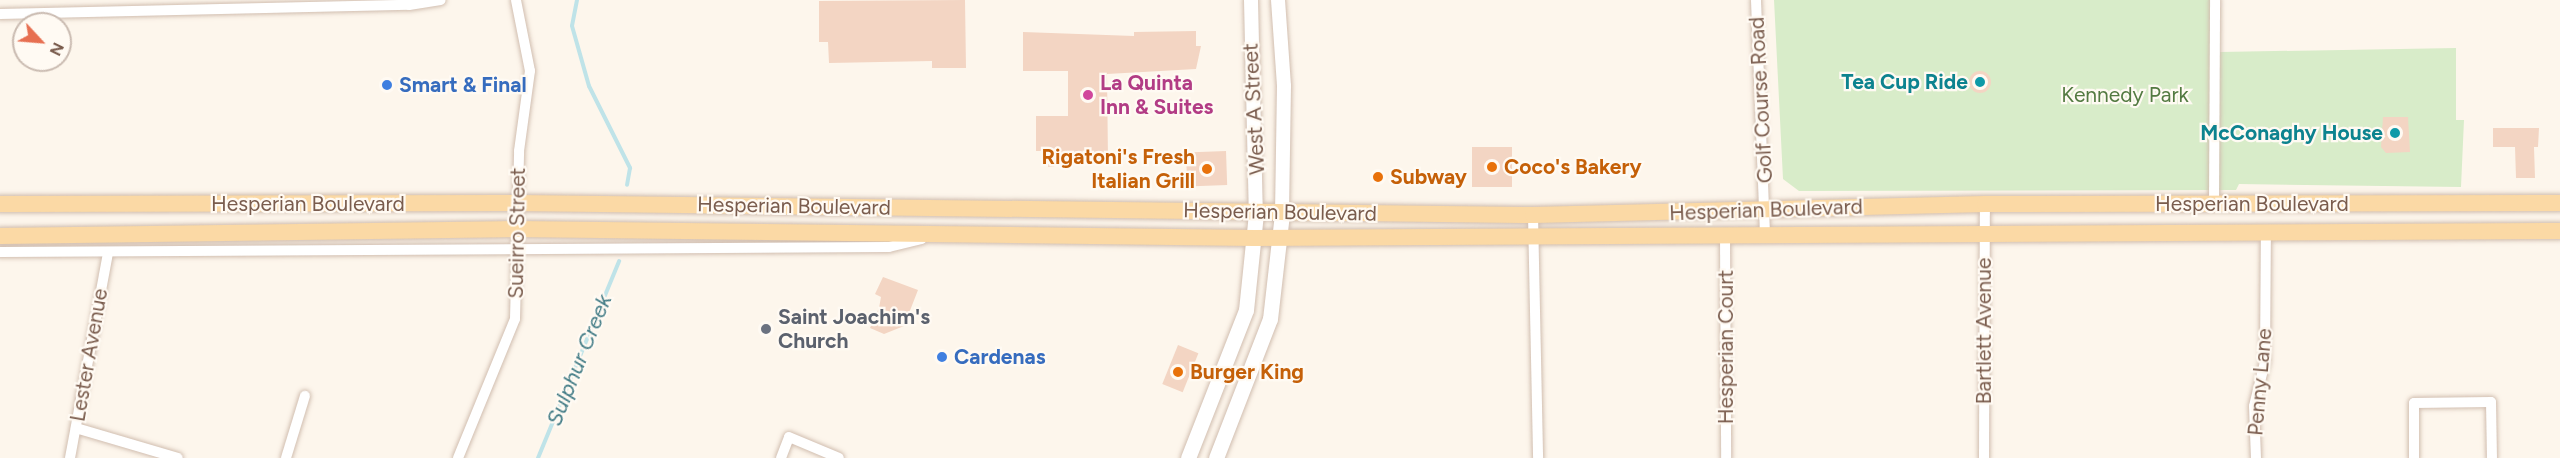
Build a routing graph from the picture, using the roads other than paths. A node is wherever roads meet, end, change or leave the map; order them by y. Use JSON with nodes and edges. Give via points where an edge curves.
{"nodes":[{"id":1,"x":441,"y":0,"type":"edge"},
{"id":2,"x":516,"y":0,"type":"edge"},
{"id":3,"x":1251,"y":0,"type":"edge"},
{"id":4,"x":1278,"y":0,"type":"edge"},
{"id":5,"x":1756,"y":0,"type":"edge"},
{"id":6,"x":2215,"y":0,"type":"edge"},
{"id":7,"x":0,"y":14,"type":"edge"},
{"id":8,"x":517,"y":203,"type":"junction"},
{"id":9,"x":2560,"y":203,"type":"edge"},
{"id":10,"x":0,"y":204,"type":"edge"},
{"id":11,"x":1985,"y":204,"type":"junction"},
{"id":12,"x":2214,"y":205,"type":"junction"},
{"id":13,"x":2371,"y":205,"type":"junction"},
{"id":14,"x":1766,"y":210,"type":"junction"},
{"id":15,"x":1256,"y":213,"type":"junction"},
{"id":16,"x":1282,"y":213,"type":"junction"},
{"id":17,"x":1533,"y":215,"type":"junction"},
{"id":18,"x":517,"y":229,"type":"junction"},
{"id":19,"x":2560,"y":231,"type":"edge"},
{"id":20,"x":2266,"y":233,"type":"junction"},
{"id":21,"x":2328,"y":233,"type":"junction"},
{"id":22,"x":938,"y":235,"type":"junction"},
{"id":23,"x":1765,"y":235,"type":"junction"},
{"id":24,"x":0,"y":236,"type":"edge"},
{"id":25,"x":1725,"y":236,"type":"junction"},
{"id":26,"x":1984,"y":236,"type":"junction"},
{"id":27,"x":1254,"y":238,"type":"junction"},
{"id":28,"x":1280,"y":238,"type":"junction"},
{"id":29,"x":1533,"y":238,"type":"junction"},
{"id":30,"x":517,"y":251,"type":"junction"},
{"id":31,"x":0,"y":252,"type":"edge"},
{"id":32,"x":108,"y":252,"type":"junction"},
{"id":33,"x":305,"y":396,"type":"dead end"},
{"id":34,"x":76,"y":428,"type":"junction"},
{"id":35,"x":1194,"y":443,"type":"junction"},
{"id":36,"x":70,"y":458,"type":"edge"},
{"id":37,"x":178,"y":458,"type":"edge"},
{"id":38,"x":286,"y":458,"type":"edge"},
{"id":39,"x":458,"y":458,"type":"edge"},
{"id":40,"x":781,"y":458,"type":"edge"},
{"id":41,"x":839,"y":458,"type":"edge"},
{"id":42,"x":1188,"y":458,"type":"edge"},
{"id":43,"x":1203,"y":458,"type":"edge"},
{"id":44,"x":1216,"y":458,"type":"edge"},
{"id":45,"x":1538,"y":458,"type":"edge"},
{"id":46,"x":1726,"y":458,"type":"edge"},
{"id":47,"x":1984,"y":458,"type":"edge"},
{"id":48,"x":2256,"y":458,"type":"edge"},
{"id":49,"x":2414,"y":458,"type":"edge"},
{"id":50,"x":2492,"y":458,"type":"edge"}],
"edges":[{"from":1,"to":7,"type":"street","via":[[409,5]]},
{"from":2,"to":8,"type":"street","name":"Sueirro Street","via":[[530,71]]},
{"from":3,"to":15,"type":"street","name":"West A Street"},
{"from":4,"to":16,"type":"street","name":"West A Street","via":[[1284,86]]},
{"from":5,"to":14,"type":"street","name":"Golf Course Road"},
{"from":6,"to":12,"type":"street"},
{"from":8,"to":10,"type":"main road","name":"Hesperian Boulevard"},
{"from":8,"to":15,"type":"main road","name":"Hesperian Boulevard"},
{"from":8,"to":18,"type":"street","name":"Sueirro Street"},
{"from":9,"to":13,"type":"main road","name":"Hesperian Boulevard"},
{"from":11,"to":12,"type":"main road","name":"Hesperian Boulevard"},
{"from":11,"to":14,"type":"main road","name":"Hesperian Boulevard"},
{"from":11,"to":26,"type":"street","name":"Bartlett Avenue"},
{"from":12,"to":13,"type":"main road","name":"Hesperian Boulevard"},
{"from":13,"to":21,"type":"main road","via":[[2345,213]]},
{"from":14,"to":17,"type":"main road","name":"Hesperian Boulevard"},
{"from":14,"to":23,"type":"street","name":"Golf Course Road"},
{"from":15,"to":16,"type":"main road","name":"Hesperian Boulevard"},
{"from":15,"to":27,"type":"main road","name":"West A Street"},
{"from":16,"to":17,"type":"main road","name":"Hesperian Boulevard"},
{"from":16,"to":28,"type":"main road","name":"West A Street"},
{"from":17,"to":29,"type":"street"},
{"from":18,"to":22,"type":"main road","name":"Hesperian Boulevard"},
{"from":18,"to":24,"type":"main road","name":"Hesperian Boulevard"},
{"from":18,"to":30,"type":"street","name":"Sueirro Street"},
{"from":19,"to":21,"type":"main road","name":"Hesperian Boulevard"},
{"from":20,"to":21,"type":"main road","name":"Hesperian Boulevard"},
{"from":20,"to":26,"type":"main road","name":"Hesperian Boulevard"},
{"from":20,"to":48,"type":"street","name":"Penny Lane","via":[[2265,362],[2254,406]]},
{"from":22,"to":27,"type":"main road","name":"Hesperian Boulevard"},
{"from":22,"to":30,"type":"street","name":"Hesperian Boulevard","via":[[889,247],[651,245]]},
{"from":23,"to":25,"type":"main road","name":"Hesperian Boulevard"},
{"from":23,"to":26,"type":"main road","name":"Hesperian Boulevard"},
{"from":25,"to":29,"type":"main road","name":"Hesperian Boulevard"},
{"from":25,"to":46,"type":"street","name":"Hesperian Court"},
{"from":26,"to":47,"type":"street","name":"Bartlett Avenue"},
{"from":27,"to":28,"type":"main road","name":"Hesperian Boulevard"},
{"from":27,"to":35,"type":"main road","name":"West A Street","via":[[1246,310]]},
{"from":28,"to":29,"type":"main road","name":"Hesperian Boulevard"},
{"from":28,"to":44,"type":"main road","name":"West A Street","via":[[1270,319]]},
{"from":29,"to":45,"type":"street"},
{"from":30,"to":32,"type":"street","name":"Hesperian Boulevard"},
{"from":30,"to":39,"type":"street","name":"Sueirro Street","via":[[515,319]]},
{"from":31,"to":32,"type":"street","name":"Hesperian Boulevard"},
{"from":32,"to":34,"type":"street","name":"Lester Avenue"},
{"from":33,"to":38,"type":"street"},
{"from":34,"to":36,"type":"street","name":"Lester Avenue"},
{"from":34,"to":37,"type":"street"},
{"from":35,"to":42,"type":"main road","name":"West A Street"},
{"from":35,"to":43,"type":"main road"},
{"from":40,"to":41,"type":"street","via":[[789,437]]},
{"from":49,"to":50,"type":"street","via":[[2414,403],[2491,402]]}]}
